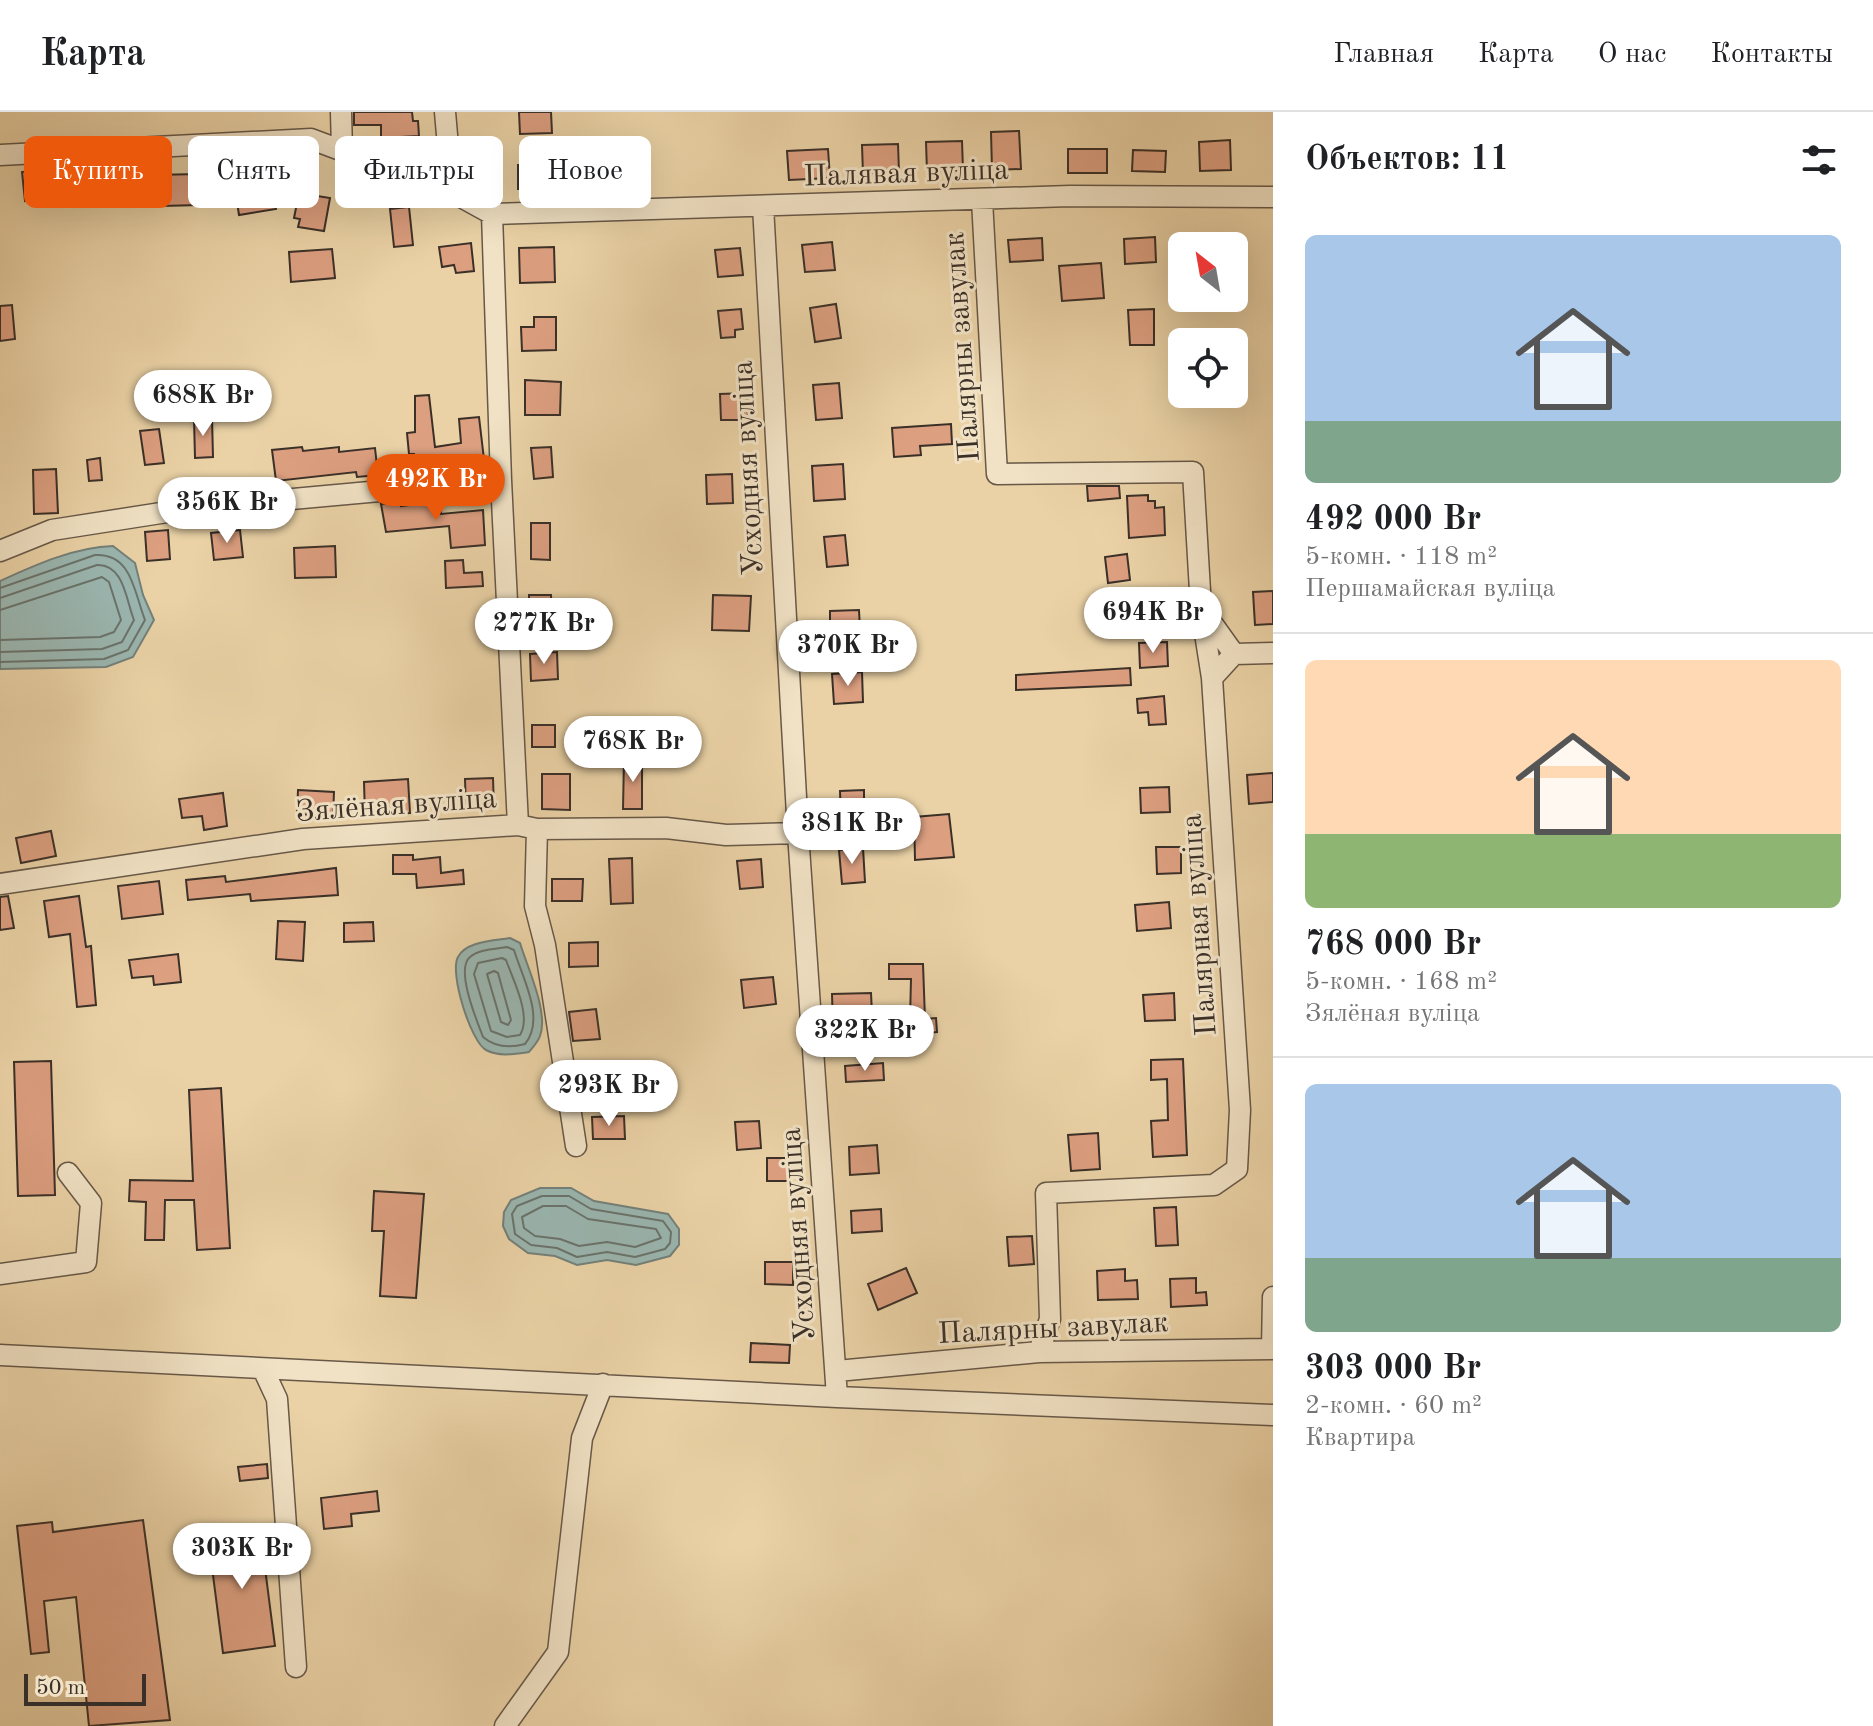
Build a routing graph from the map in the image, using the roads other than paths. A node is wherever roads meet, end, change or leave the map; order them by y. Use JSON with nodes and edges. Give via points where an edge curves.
{"nodes":[{"id":1,"x":341,"y":112,"type":"edge"},
{"id":2,"x":445,"y":112,"type":"edge"},
{"id":3,"x":342,"y":136,"type":"edge"},
{"id":4,"x":447,"y":136,"type":"edge"},
{"id":5,"x":335,"y":148,"type":"edge"},
{"id":6,"x":0,"y":155,"type":"edge"},
{"id":7,"x":1273,"y":197,"type":"edge"},
{"id":8,"x":982,"y":200,"type":"junction"},
{"id":9,"x":763,"y":206,"type":"junction"},
{"id":10,"x":481,"y":208,"type":"edge"},
{"id":11,"x":492,"y":214,"type":"junction"},
{"id":12,"x":501,"y":480,"type":"junction"},
{"id":13,"x":0,"y":551,"type":"edge"},
{"id":14,"x":1201,"y":608,"type":"junction"},
{"id":15,"x":1273,"y":653,"type":"edge"},
{"id":16,"x":1234,"y":654,"type":"junction"},
{"id":17,"x":1212,"y":678,"type":"junction"},
{"id":18,"x":528,"y":827,"type":"junction"},
{"id":19,"x":798,"y":833,"type":"junction"},
{"id":20,"x":0,"y":884,"type":"edge"},
{"id":21,"x":576,"y":1146,"type":"dead end"},
{"id":22,"x":68,"y":1173,"type":"dead end"},
{"id":23,"x":0,"y":1274,"type":"edge"},
{"id":24,"x":1273,"y":1297,"type":"edge"},
{"id":25,"x":1272,"y":1349,"type":"edge"},
{"id":26,"x":1039,"y":1352,"type":"junction"},
{"id":27,"x":0,"y":1355,"type":"edge"},
{"id":28,"x":263,"y":1369,"type":"junction"},
{"id":29,"x":837,"y":1371,"type":"junction"},
{"id":30,"x":603,"y":1384,"type":"junction"},
{"id":31,"x":837,"y":1397,"type":"junction"},
{"id":32,"x":1273,"y":1415,"type":"edge"},
{"id":33,"x":296,"y":1667,"type":"dead end"},
{"id":34,"x":505,"y":1726,"type":"edge"}],
"edges":[{"from":1,"to":3,"type":"street"},
{"from":2,"to":4,"type":"street"},
{"from":5,"to":6,"type":"street","via":[[311,139]]},
{"from":7,"to":8,"type":"street","name":"Палявая вуліца"},
{"from":8,"to":9,"type":"street","name":"Палявая вуліца"},
{"from":8,"to":14,"type":"street","name":"Палярны завулак","via":[[997,474],[1193,472]]},
{"from":9,"to":11,"type":"street","name":"Палявая вуліца"},
{"from":9,"to":19,"type":"street","name":"Усходняя вуліца"},
{"from":10,"to":11,"type":"street"},
{"from":11,"to":12,"type":"street"},
{"from":12,"to":13,"type":"street","via":[[193,508],[52,530]]},
{"from":12,"to":18,"type":"street"},
{"from":14,"to":16,"type":"street"},
{"from":14,"to":17,"type":"street","name":"Палярны завулак"},
{"from":15,"to":16,"type":"street"},
{"from":16,"to":17,"type":"street"},
{"from":17,"to":26,"type":"street","name":"Палярная вуліца","via":[[1240,1110],[1237,1169],[1214,1185],[1046,1193],[1050,1319]]},
{"from":18,"to":19,"type":"street","name":"Зялёная вуліца"},
{"from":18,"to":20,"type":"street","name":"Зялёная вуліца","via":[[303,839]]},
{"from":18,"to":21,"type":"street","via":[[535,906]]},
{"from":19,"to":29,"type":"street","name":"Усходняя вуліца"},
{"from":22,"to":23,"type":"street","via":[[91,1203],[86,1262]]},
{"from":24,"to":25,"type":"street"},
{"from":25,"to":26,"type":"street","name":"Палярны завулак"},
{"from":26,"to":29,"type":"street","name":"Палярны завулак"},
{"from":27,"to":28,"type":"street"},
{"from":28,"to":30,"type":"street"},
{"from":28,"to":33,"type":"street","via":[[277,1399]]},
{"from":29,"to":31,"type":"street","name":"Усходняя вуліца"},
{"from":30,"to":31,"type":"street"},
{"from":30,"to":34,"type":"street","via":[[582,1438],[558,1652]]},
{"from":31,"to":32,"type":"street"}]}
